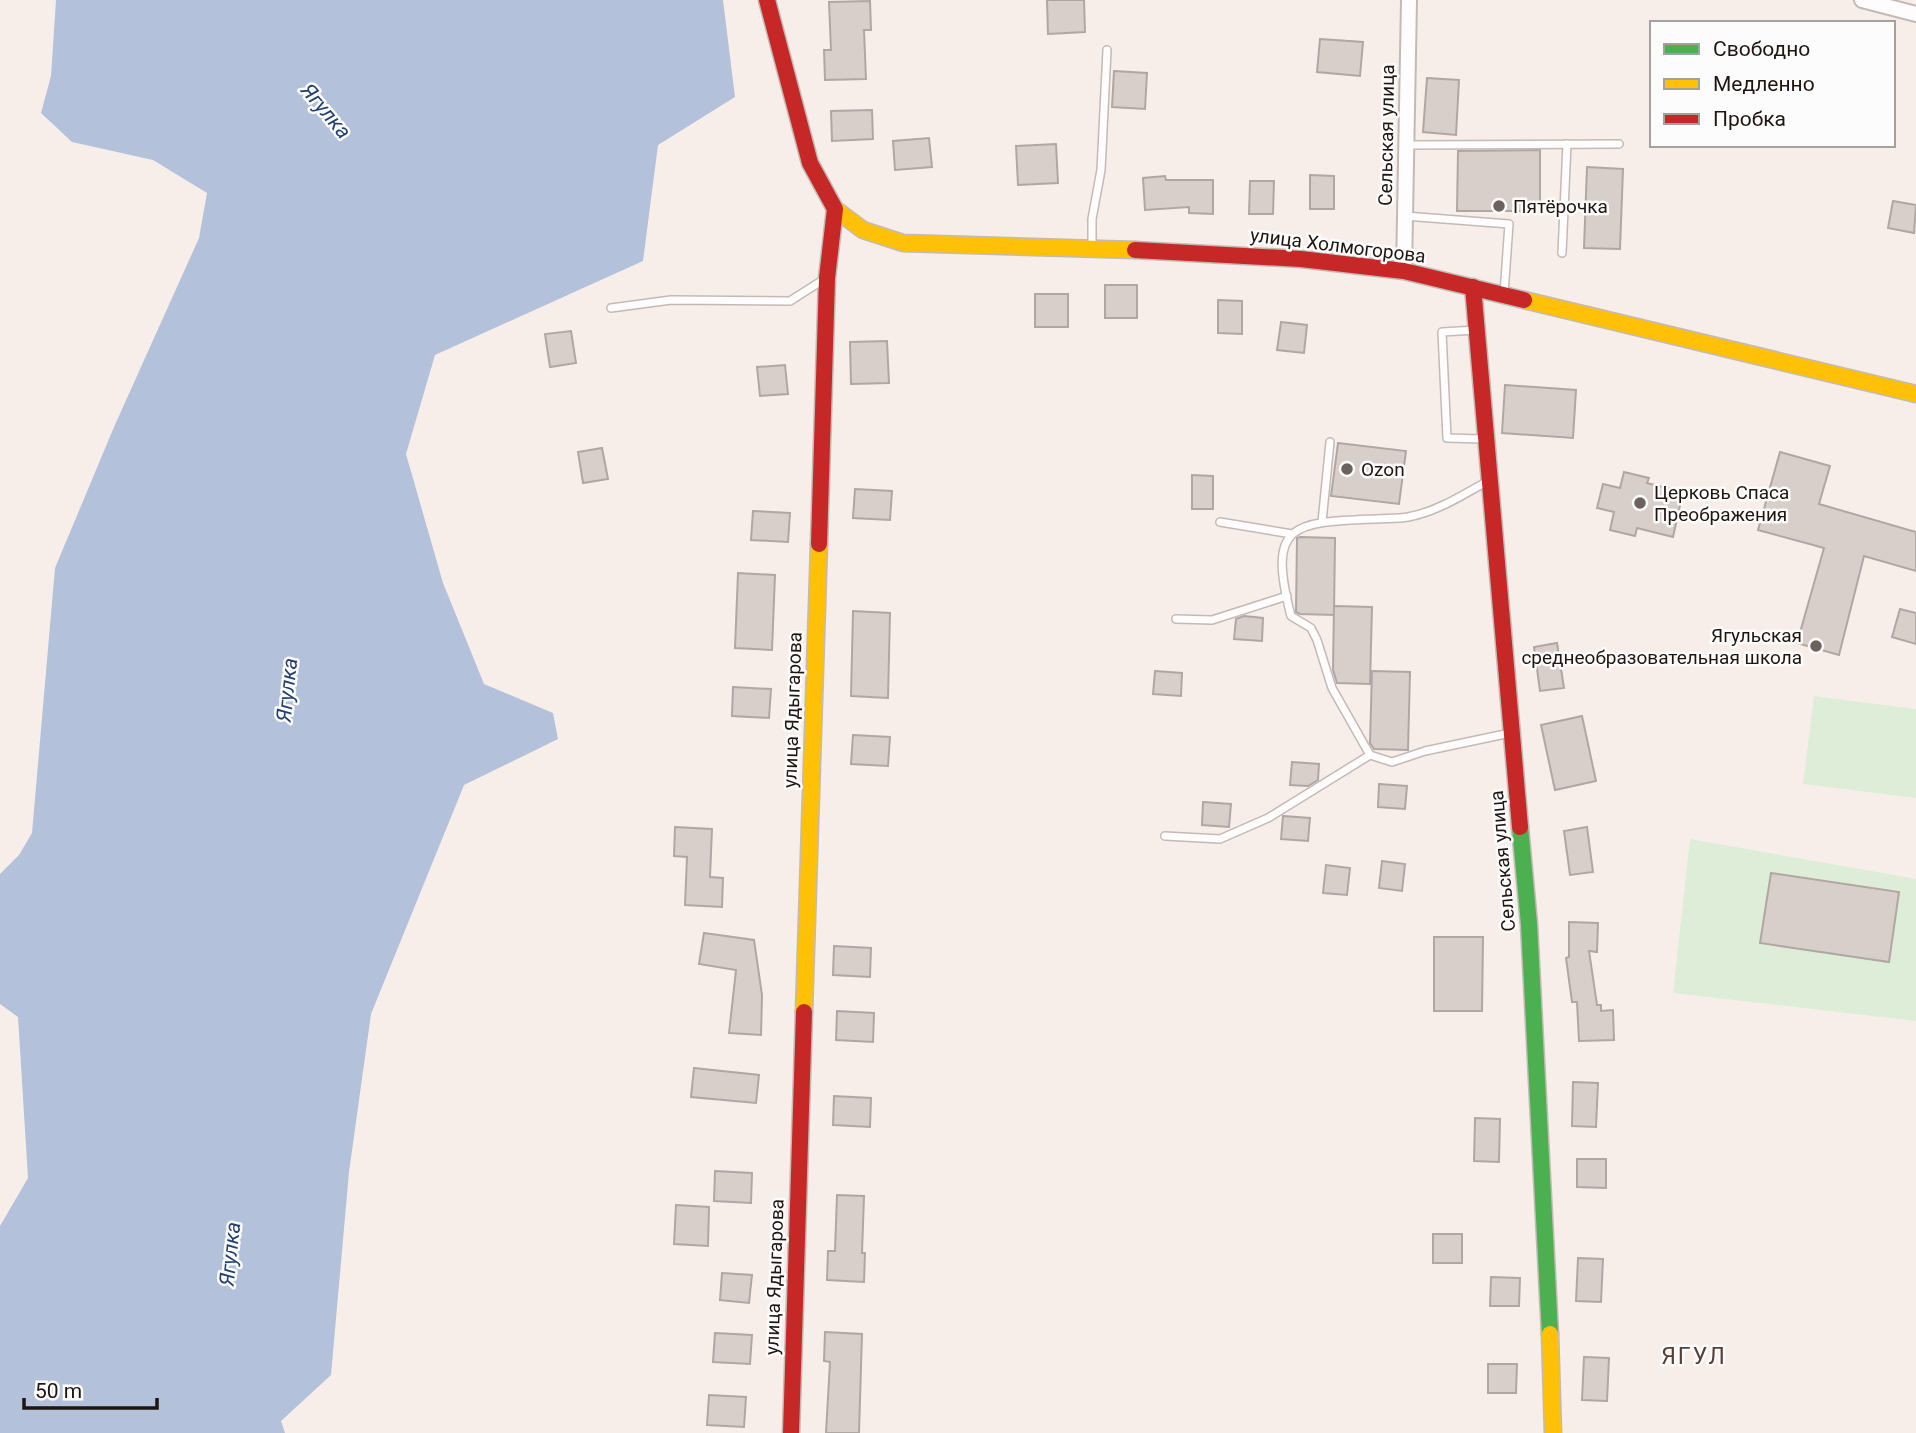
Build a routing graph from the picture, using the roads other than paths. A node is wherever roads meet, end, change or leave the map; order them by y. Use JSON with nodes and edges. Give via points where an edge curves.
{"nodes":[{"id":1,"x":768,"y":0,"type":"edge"},
{"id":2,"x":1409,"y":0,"type":"edge"},
{"id":3,"x":1862,"y":0,"type":"edge"},
{"id":4,"x":1916,"y":14,"type":"edge"},
{"id":5,"x":1107,"y":50,"type":"dead end"},
{"id":6,"x":1567,"y":144,"type":"junction"},
{"id":7,"x":1619,"y":144,"type":"dead end"},
{"id":8,"x":1406,"y":145,"type":"junction"},
{"id":9,"x":835,"y":209,"type":"junction"},
{"id":10,"x":1405,"y":216,"type":"junction"},
{"id":11,"x":1091,"y":248,"type":"junction"},
{"id":12,"x":1562,"y":253,"type":"dead end"},
{"id":13,"x":1404,"y":271,"type":"junction"},
{"id":14,"x":827,"y":278,"type":"junction"},
{"id":15,"x":1473,"y":287,"type":"junction"},
{"id":16,"x":1504,"y":295,"type":"junction"},
{"id":17,"x":611,"y":308,"type":"dead end"},
{"id":18,"x":1477,"y":330,"type":"junction"},
{"id":19,"x":1916,"y":394,"type":"edge"},
{"id":20,"x":1486,"y":439,"type":"junction"},
{"id":21,"x":1330,"y":442,"type":"dead end"},
{"id":22,"x":1490,"y":480,"type":"junction"},
{"id":23,"x":1220,"y":522,"type":"dead end"},
{"id":24,"x":1322,"y":522,"type":"junction"},
{"id":25,"x":1292,"y":534,"type":"junction"},
{"id":26,"x":1287,"y":596,"type":"junction"},
{"id":27,"x":1176,"y":619,"type":"dead end"},
{"id":28,"x":1512,"y":733,"type":"junction"},
{"id":29,"x":1370,"y":755,"type":"junction"},
{"id":30,"x":1165,"y":836,"type":"dead end"},
{"id":31,"x":790,"y":1433,"type":"edge"},
{"id":32,"x":1553,"y":1433,"type":"edge"}],
"edges":[{"from":1,"to":9,"type":"street","via":[[810,163]]},
{"from":2,"to":8,"type":"street","name":"Сельская улица"},
{"from":3,"to":4,"type":"street"},
{"from":5,"to":11,"type":"lane","via":[[1101,170]]},
{"from":6,"to":7,"type":"lane"},
{"from":6,"to":8,"type":"lane"},
{"from":6,"to":12,"type":"lane"},
{"from":8,"to":10,"type":"street","name":"Сельская улица"},
{"from":9,"to":11,"type":"street","name":"улица Холмогорова","via":[[863,230],[903,243]]},
{"from":9,"to":14,"type":"street","name":"улица Ядыгарова"},
{"from":10,"to":13,"type":"street","name":"Сельская улица"},
{"from":10,"to":16,"type":"lane","via":[[1509,224]]},
{"from":11,"to":13,"type":"street","name":"улица Холмогорова","via":[[1301,259]]},
{"from":13,"to":15,"type":"street","name":"улица Холмогорова"},
{"from":14,"to":17,"type":"lane","via":[[790,301],[671,300]]},
{"from":14,"to":31,"type":"street","name":"улица Ядыгарова"},
{"from":15,"to":16,"type":"street","name":"улица Холмогорова"},
{"from":15,"to":18,"type":"street","name":"Сельская улица"},
{"from":16,"to":19,"type":"street","name":"улица Холмогорова"},
{"from":18,"to":20,"type":"street","name":"Сельская улица"},
{"from":18,"to":20,"type":"lane","via":[[1442,332],[1447,438]]},
{"from":20,"to":22,"type":"street","name":"Сельская улица"},
{"from":21,"to":24,"type":"lane"},
{"from":22,"to":24,"type":"lane","via":[[1444,506],[1407,517]]},
{"from":22,"to":28,"type":"street","name":"Сельская улица"},
{"from":23,"to":25,"type":"lane"},
{"from":24,"to":25,"type":"lane","via":[[1302,526]]},
{"from":25,"to":26,"type":"lane","via":[[1282,548]]},
{"from":26,"to":27,"type":"lane","via":[[1212,620]]},
{"from":26,"to":29,"type":"lane","via":[[1292,616],[1311,628],[1332,688]]},
{"from":28,"to":29,"type":"lane","via":[[1392,762]]},
{"from":28,"to":32,"type":"street","name":"Сельская улица","via":[[1529,924]]},
{"from":29,"to":30,"type":"lane","via":[[1268,818],[1220,839]]}]}
